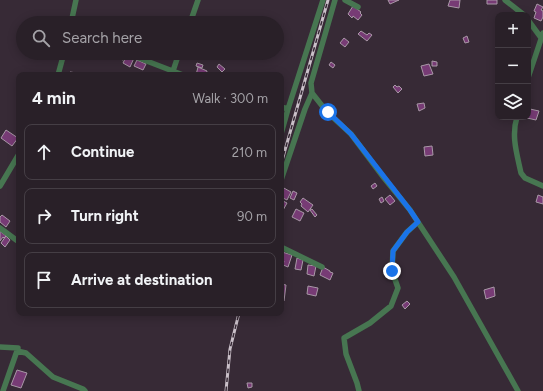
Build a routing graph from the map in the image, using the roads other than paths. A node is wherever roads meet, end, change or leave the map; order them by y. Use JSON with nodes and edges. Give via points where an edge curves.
{"nodes":[{"id":1,"x":76,"y":0,"type":"edge"},
{"id":2,"x":198,"y":0,"type":"edge"},
{"id":3,"x":323,"y":0,"type":"edge"},
{"id":4,"x":335,"y":0,"type":"edge"},
{"id":5,"x":345,"y":0,"type":"edge"},
{"id":6,"x":505,"y":0,"type":"edge"},
{"id":7,"x":358,"y":7,"type":"dead end"},
{"id":8,"x":520,"y":12,"type":"edge"},
{"id":9,"x":73,"y":16,"type":"edge"},
{"id":10,"x":192,"y":16,"type":"edge"},
{"id":11,"x":531,"y":24,"type":"edge"},
{"id":12,"x":542,"y":37,"type":"edge"},
{"id":13,"x":62,"y":60,"type":"edge"},
{"id":14,"x":144,"y":60,"type":"edge"},
{"id":15,"x":177,"y":60,"type":"edge"},
{"id":16,"x":531,"y":69,"type":"edge"},
{"id":17,"x":173,"y":71,"type":"joint"},
{"id":18,"x":59,"y":72,"type":"edge"},
{"id":19,"x":312,"y":93,"type":"junction"},
{"id":20,"x":284,"y":108,"type":"edge"},
{"id":21,"x":288,"y":109,"type":"junction"},
{"id":22,"x":515,"y":120,"type":"edge"},
{"id":23,"x":284,"y":123,"type":"edge"},
{"id":24,"x":16,"y":159,"type":"edge"},
{"id":25,"x":284,"y":171,"type":"edge"},
{"id":26,"x":0,"y":186,"type":"edge"},
{"id":27,"x":543,"y":186,"type":"edge"},
{"id":28,"x":418,"y":222,"type":"junction"},
{"id":29,"x":0,"y":228,"type":"edge"},
{"id":30,"x":16,"y":240,"type":"edge"},
{"id":31,"x":284,"y":248,"type":"edge"},
{"id":32,"x":322,"y":267,"type":"dead end"},
{"id":33,"x":0,"y":346,"type":"edge"},
{"id":34,"x":17,"y":351,"type":"junction"},
{"id":35,"x":2,"y":391,"type":"edge"},
{"id":36,"x":85,"y":391,"type":"edge"},
{"id":37,"x":359,"y":391,"type":"edge"},
{"id":38,"x":518,"y":391,"type":"edge"}],
"edges":[{"from":1,"to":9,"type":"street"},
{"from":2,"to":10,"type":"street"},
{"from":3,"to":21,"type":"street"},
{"from":4,"to":19,"type":"street","via":[[311,84]]},
{"from":5,"to":7,"type":"street"},
{"from":6,"to":8,"type":"street"},
{"from":11,"to":12,"type":"street"},
{"from":12,"to":16,"type":"street"},
{"from":13,"to":18,"type":"street"},
{"from":14,"to":17,"type":"street"},
{"from":15,"to":17,"type":"street"},
{"from":19,"to":25,"type":"street"},
{"from":19,"to":28,"type":"street","via":[[351,134]]},
{"from":20,"to":21,"type":"street"},
{"from":21,"to":23,"type":"street"},
{"from":22,"to":27,"type":"street","via":[[514,136],[521,173],[525,178]]},
{"from":24,"to":26,"type":"street"},
{"from":28,"to":37,"type":"street","via":[[393,251],[392,271],[398,288],[391,306],[370,323],[344,338],[346,354]]},
{"from":28,"to":38,"type":"street","via":[[454,277]]},
{"from":29,"to":30,"type":"street"},
{"from":31,"to":32,"type":"street"},
{"from":33,"to":34,"type":"street","via":[[18,348]]},
{"from":34,"to":35,"type":"street"},
{"from":34,"to":36,"type":"street","via":[[26,353],[53,377]]}]}
